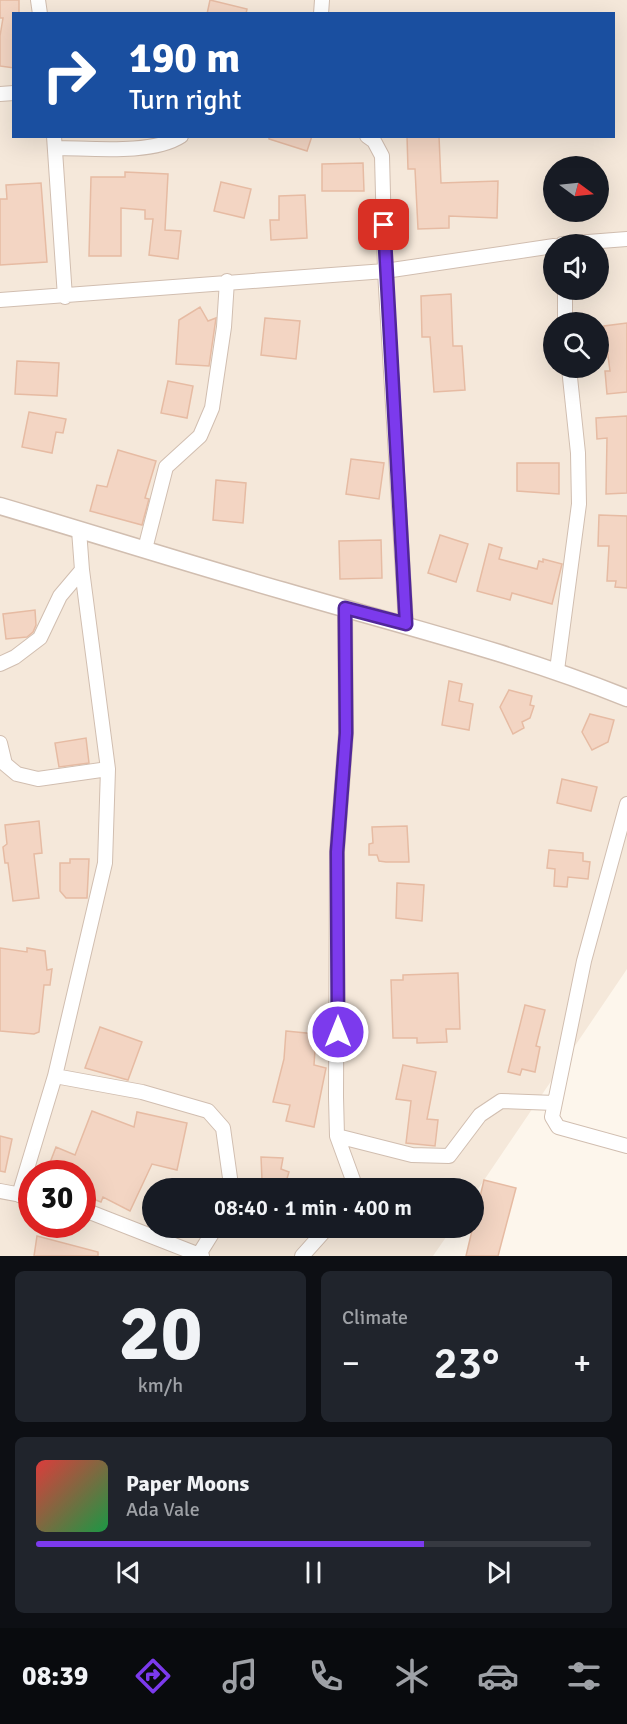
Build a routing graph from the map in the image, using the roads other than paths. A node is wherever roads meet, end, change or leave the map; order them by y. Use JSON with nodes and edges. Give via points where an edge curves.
{"nodes":[{"id":1,"x":178,"y":138,"type":"edge"},
{"id":2,"x":370,"y":138,"type":"edge"},
{"id":3,"x":55,"y":142,"type":"edge"},
{"id":4,"x":627,"y":239,"type":"edge"},
{"id":5,"x":609,"y":240,"type":"edge"},
{"id":6,"x":543,"y":248,"type":"edge"},
{"id":7,"x":385,"y":271,"type":"junction"},
{"id":8,"x":227,"y":281,"type":"junction"},
{"id":9,"x":65,"y":297,"type":"junction"},
{"id":10,"x":0,"y":300,"type":"edge"},
{"id":11,"x":570,"y":378,"type":"edge"},
{"id":12,"x":0,"y":506,"type":"edge"},
{"id":13,"x":79,"y":530,"type":"junction"},
{"id":14,"x":145,"y":549,"type":"junction"},
{"id":15,"x":82,"y":570,"type":"junction"},
{"id":16,"x":345,"y":608,"type":"junction"},
{"id":17,"x":406,"y":624,"type":"junction"},
{"id":18,"x":0,"y":664,"type":"edge"},
{"id":19,"x":557,"y":670,"type":"junction"},
{"id":20,"x":627,"y":698,"type":"edge"},
{"id":21,"x":0,"y":743,"type":"edge"},
{"id":22,"x":108,"y":770,"type":"junction"},
{"id":23,"x":627,"y":804,"type":"edge"},
{"id":24,"x":55,"y":1076,"type":"junction"},
{"id":25,"x":555,"y":1103,"type":"junction"},
{"id":26,"x":337,"y":1136,"type":"junction"},
{"id":27,"x":627,"y":1146,"type":"edge"},
{"id":28,"x":34,"y":1160,"type":"edge"},
{"id":29,"x":230,"y":1178,"type":"edge"},
{"id":30,"x":352,"y":1178,"type":"edge"},
{"id":31,"x":0,"y":1191,"type":"edge"},
{"id":32,"x":18,"y":1195,"type":"edge"},
{"id":33,"x":96,"y":1215,"type":"edge"},
{"id":34,"x":209,"y":1238,"type":"edge"},
{"id":35,"x":318,"y":1238,"type":"edge"},
{"id":36,"x":199,"y":1255,"type":"edge"},
{"id":37,"x":302,"y":1256,"type":"edge"}],
"edges":[{"from":1,"to":3,"type":"street","via":[[133,148]]},
{"from":2,"to":7,"type":"street","via":[[382,156]]},
{"from":3,"to":9,"type":"street"},
{"from":4,"to":5,"type":"street"},
{"from":6,"to":7,"type":"street"},
{"from":7,"to":8,"type":"street"},
{"from":7,"to":17,"type":"street"},
{"from":8,"to":9,"type":"street"},
{"from":8,"to":14,"type":"street","via":[[212,408],[200,436],[166,467]]},
{"from":9,"to":10,"type":"street"},
{"from":11,"to":19,"type":"street","via":[[579,504]]},
{"from":12,"to":13,"type":"street"},
{"from":13,"to":14,"type":"street"},
{"from":13,"to":15,"type":"street"},
{"from":14,"to":16,"type":"street"},
{"from":15,"to":18,"type":"street","via":[[60,596],[40,638]]},
{"from":15,"to":22,"type":"street"},
{"from":16,"to":17,"type":"street"},
{"from":16,"to":26,"type":"street","via":[[346,733],[337,852]]},
{"from":17,"to":19,"type":"street"},
{"from":19,"to":20,"type":"street"},
{"from":21,"to":22,"type":"street","via":[[5,764],[26,778]]},
{"from":22,"to":24,"type":"street","via":[[101,887]]},
{"from":23,"to":25,"type":"street","via":[[584,962]]},
{"from":24,"to":28,"type":"street"},
{"from":24,"to":29,"type":"street","via":[[142,1092],[208,1111],[223,1128]]},
{"from":25,"to":26,"type":"street","via":[[501,1101],[480,1116],[449,1156],[412,1155]]},
{"from":25,"to":27,"type":"street","via":[[552,1117],[558,1126]]},
{"from":26,"to":30,"type":"street"},
{"from":31,"to":32,"type":"street"},
{"from":33,"to":36,"type":"street"},
{"from":34,"to":36,"type":"street"},
{"from":35,"to":37,"type":"street"}]}
